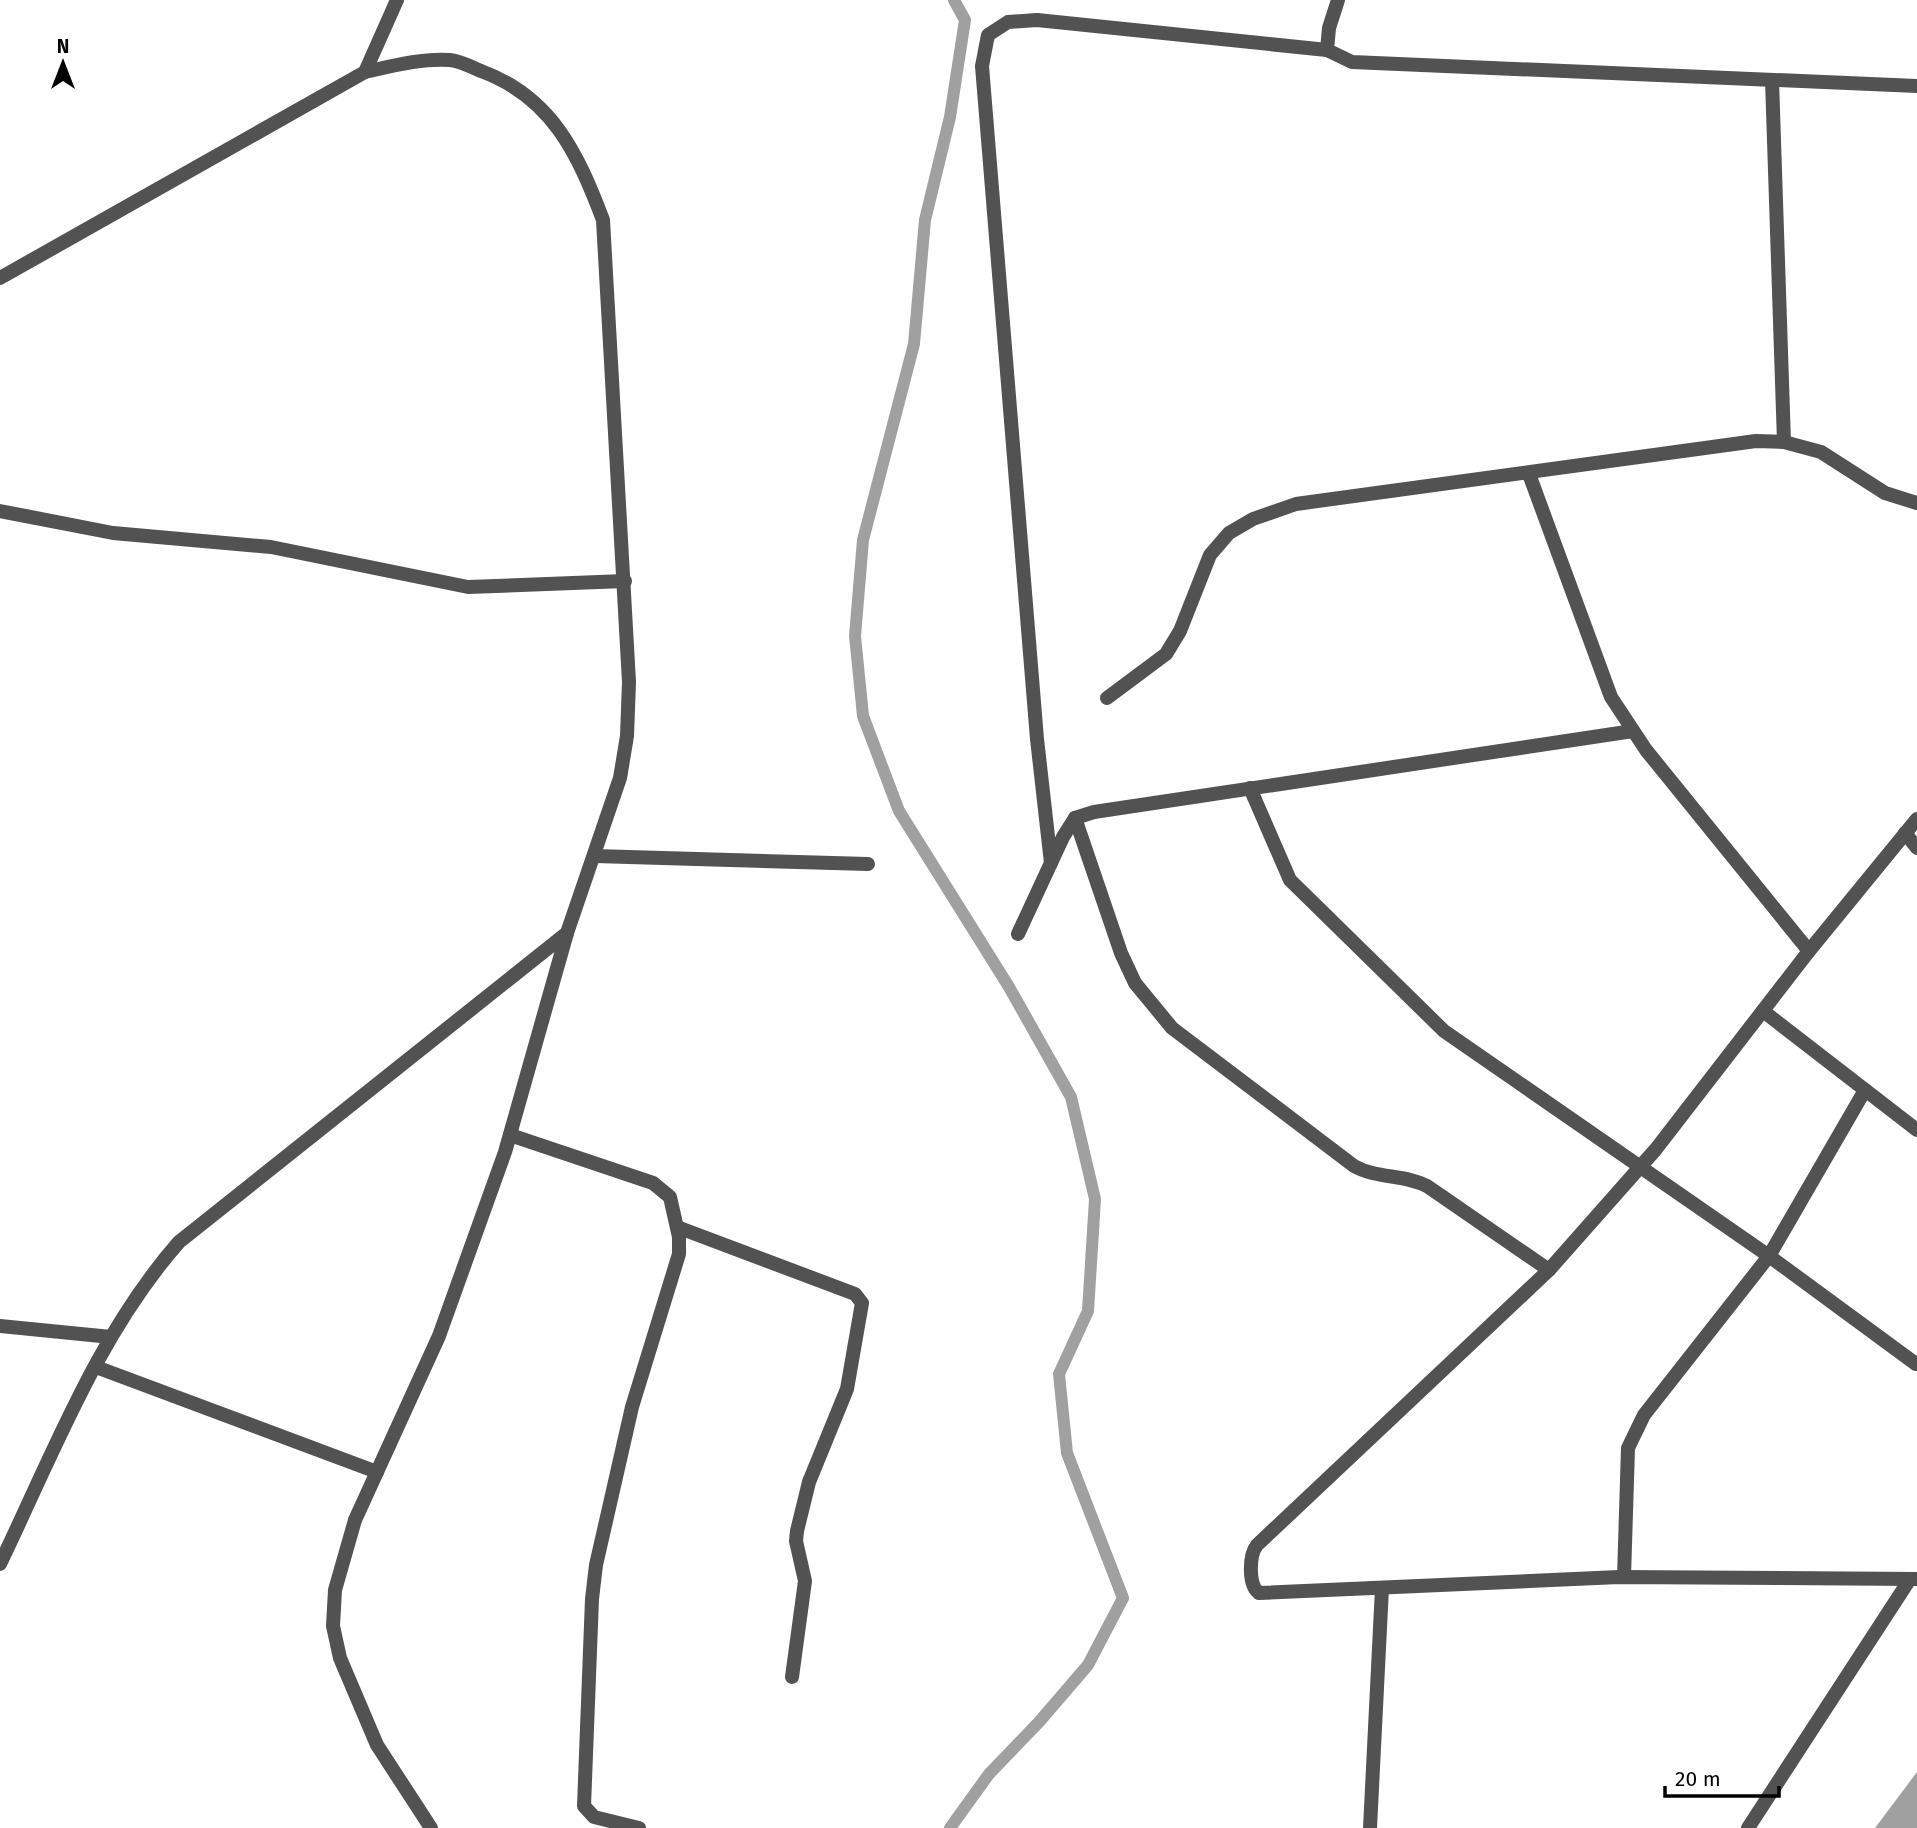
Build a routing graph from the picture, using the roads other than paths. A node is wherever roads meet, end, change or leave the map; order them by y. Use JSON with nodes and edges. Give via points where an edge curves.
{"nodes":[{"id":1,"x":397,"y":0,"type":"edge"},
{"id":2,"x":1338,"y":0,"type":"edge"},
{"id":3,"x":1327,"y":50,"type":"junction"},
{"id":4,"x":365,"y":72,"type":"junction"},
{"id":5,"x":1772,"y":80,"type":"junction"},
{"id":6,"x":1917,"y":86,"type":"edge"},
{"id":7,"x":0,"y":278,"type":"edge"},
{"id":8,"x":1784,"y":442,"type":"junction"},
{"id":9,"x":1529,"y":474,"type":"junction"},
{"id":10,"x":1917,"y":503,"type":"edge"},
{"id":11,"x":0,"y":511,"type":"edge"},
{"id":12,"x":625,"y":581,"type":"junction"},
{"id":13,"x":1107,"y":698,"type":"dead end"},
{"id":14,"x":1633,"y":731,"type":"junction"},
{"id":15,"x":1250,"y":788,"type":"junction"},
{"id":16,"x":1075,"y":818,"type":"junction"},
{"id":17,"x":1917,"y":819,"type":"edge"},
{"id":18,"x":1905,"y":833,"type":"junction"},
{"id":19,"x":1917,"y":848,"type":"edge"},
{"id":20,"x":595,"y":856,"type":"junction"},
{"id":21,"x":1051,"y":863,"type":"junction"},
{"id":22,"x":868,"y":864,"type":"dead end"},
{"id":23,"x":567,"y":933,"type":"junction"},
{"id":24,"x":1018,"y":934,"type":"dead end"},
{"id":25,"x":1809,"y":950,"type":"junction"},
{"id":26,"x":1763,"y":1011,"type":"junction"},
{"id":27,"x":1865,"y":1090,"type":"junction"},
{"id":28,"x":1917,"y":1130,"type":"edge"},
{"id":29,"x":510,"y":1135,"type":"junction"},
{"id":30,"x":1639,"y":1166,"type":"junction"},
{"id":31,"x":677,"y":1227,"type":"junction"},
{"id":32,"x":1769,"y":1256,"type":"junction"},
{"id":33,"x":1549,"y":1270,"type":"junction"},
{"id":34,"x":0,"y":1326,"type":"edge"},
{"id":35,"x":111,"y":1337,"type":"junction"},
{"id":36,"x":1916,"y":1364,"type":"edge"},
{"id":37,"x":96,"y":1367,"type":"junction"},
{"id":38,"x":377,"y":1472,"type":"junction"},
{"id":39,"x":0,"y":1564,"type":"edge"},
{"id":40,"x":1624,"y":1577,"type":"junction"},
{"id":41,"x":1913,"y":1579,"type":"edge"},
{"id":42,"x":1382,"y":1588,"type":"junction"},
{"id":43,"x":792,"y":1677,"type":"dead end"},
{"id":44,"x":431,"y":1828,"type":"edge"},
{"id":45,"x":639,"y":1828,"type":"edge"},
{"id":46,"x":1370,"y":1828,"type":"edge"},
{"id":47,"x":1748,"y":1828,"type":"edge"}],
"edges":[{"from":1,"to":4,"type":"street"},
{"from":2,"to":3,"type":"street"},
{"from":3,"to":5,"type":"street","via":[[1352,62]]},
{"from":3,"to":21,"type":"street","via":[[1037,20],[1008,22],[988,36],[982,66]]},
{"from":4,"to":7,"type":"street"},
{"from":4,"to":12,"type":"street","via":[[452,60],[505,80],[555,120],[582,165],[603,220]]},
{"from":5,"to":6,"type":"street"},
{"from":5,"to":8,"type":"street"},
{"from":8,"to":9,"type":"street","via":[[1756,441]]},
{"from":8,"to":10,"type":"street","via":[[1821,452],[1885,493]]},
{"from":9,"to":13,"type":"street","via":[[1296,504],[1253,519],[1229,533],[1210,555],[1166,654]]},
{"from":9,"to":14,"type":"street","via":[[1611,697]]},
{"from":11,"to":12,"type":"street","via":[[113,533],[271,547],[468,587]]},
{"from":12,"to":20,"type":"street","via":[[627,736],[620,778]]},
{"from":14,"to":15,"type":"street"},
{"from":14,"to":25,"type":"street"},
{"from":15,"to":16,"type":"street"},
{"from":15,"to":30,"type":"street","via":[[1290,880],[1433,1021]]},
{"from":16,"to":21,"type":"street"},
{"from":16,"to":33,"type":"street","via":[[1121,953],[1135,983],[1172,1028],[1354,1166],[1427,1186]]},
{"from":17,"to":18,"type":"street"},
{"from":18,"to":19,"type":"street"},
{"from":18,"to":25,"type":"street"},
{"from":20,"to":22,"type":"street"},
{"from":20,"to":23,"type":"street"},
{"from":21,"to":24,"type":"street"},
{"from":23,"to":29,"type":"street"},
{"from":23,"to":35,"type":"street","via":[[179,1242],[150,1275]]},
{"from":25,"to":26,"type":"street"},
{"from":26,"to":27,"type":"street"},
{"from":26,"to":30,"type":"street"},
{"from":27,"to":28,"type":"street"},
{"from":27,"to":32,"type":"street"},
{"from":29,"to":31,"type":"street","via":[[662,1187],[670,1198]]},
{"from":29,"to":38,"type":"street","via":[[439,1336]]},
{"from":30,"to":32,"type":"street"},
{"from":30,"to":33,"type":"street"},
{"from":31,"to":43,"type":"street","via":[[855,1294],[862,1303],[847,1389],[809,1482],[797,1531],[805,1581]]},
{"from":31,"to":45,"type":"street","via":[[678,1254],[632,1407],[592,1599],[584,1806],[594,1817]]},
{"from":32,"to":36,"type":"street"},
{"from":32,"to":40,"type":"street","via":[[1635,1430],[1628,1448]]},
{"from":33,"to":42,"type":"street","via":[[1252,1553],[1253,1587],[1259,1593]]},
{"from":34,"to":35,"type":"street"},
{"from":35,"to":37,"type":"street"},
{"from":37,"to":38,"type":"street"},
{"from":37,"to":39,"type":"street"},
{"from":38,"to":44,"type":"street","via":[[355,1520],[335,1590],[333,1626],[340,1658],[377,1745]]},
{"from":40,"to":41,"type":"street"},
{"from":40,"to":42,"type":"street"},
{"from":41,"to":47,"type":"street"},
{"from":42,"to":46,"type":"street"}]}
